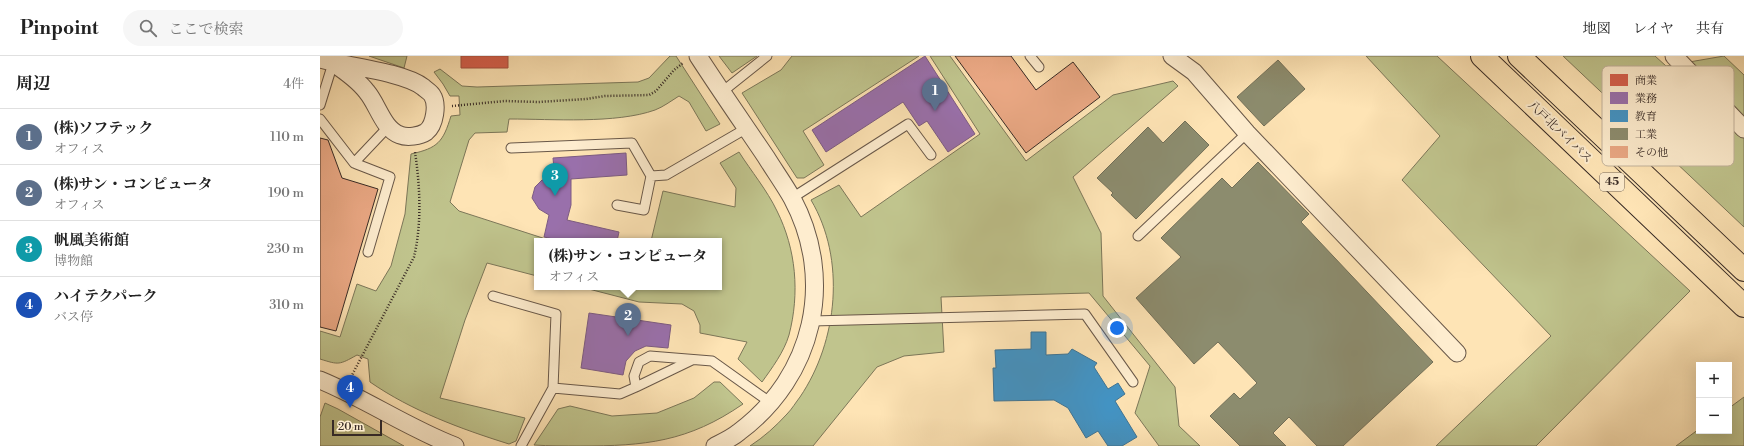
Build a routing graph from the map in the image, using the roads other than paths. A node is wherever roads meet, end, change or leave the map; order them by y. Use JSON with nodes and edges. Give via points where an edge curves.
{"nodes":[{"id":1,"x":767,"y":56,"type":"edge"},
{"id":2,"x":1030,"y":56,"type":"edge"},
{"id":3,"x":1172,"y":56,"type":"edge"},
{"id":4,"x":1482,"y":56,"type":"edge"},
{"id":5,"x":1518,"y":56,"type":"edge"},
{"id":6,"x":1674,"y":56,"type":"edge"},
{"id":7,"x":693,"y":58,"type":"edge"},
{"id":8,"x":326,"y":61,"type":"edge"},
{"id":9,"x":1684,"y":66,"type":"edge"},
{"id":10,"x":1039,"y":67,"type":"dead end"},
{"id":11,"x":722,"y":92,"type":"junction"},
{"id":12,"x":320,"y":105,"type":"edge"},
{"id":13,"x":320,"y":119,"type":"edge"},
{"id":14,"x":1734,"y":119,"type":"edge"},
{"id":15,"x":388,"y":127,"type":"junction"},
{"id":16,"x":747,"y":128,"type":"junction"},
{"id":17,"x":1744,"y":129,"type":"edge"},
{"id":18,"x":1247,"y":133,"type":"junction"},
{"id":19,"x":1602,"y":136,"type":"edge"},
{"id":20,"x":511,"y":148,"type":"dead end"},
{"id":21,"x":932,"y":155,"type":"dead end"},
{"id":22,"x":354,"y":163,"type":"junction"},
{"id":23,"x":1634,"y":166,"type":"edge"},
{"id":24,"x":651,"y":176,"type":"junction"},
{"id":25,"x":792,"y":198,"type":"junction"},
{"id":26,"x":617,"y":204,"type":"dead end"},
{"id":27,"x":1138,"y":236,"type":"dead end"},
{"id":28,"x":368,"y":252,"type":"dead end"},
{"id":29,"x":1744,"y":270,"type":"edge"},
{"id":30,"x":493,"y":296,"type":"dead end"},
{"id":31,"x":1744,"y":306,"type":"edge"},
{"id":32,"x":812,"y":321,"type":"junction"},
{"id":33,"x":1457,"y":353,"type":"dead end"},
{"id":34,"x":693,"y":359,"type":"junction"},
{"id":35,"x":320,"y":381,"type":"edge"},
{"id":36,"x":1133,"y":382,"type":"dead end"},
{"id":37,"x":636,"y":387,"type":"junction"},
{"id":38,"x":553,"y":388,"type":"junction"},
{"id":39,"x":771,"y":403,"type":"junction"},
{"id":40,"x":720,"y":445,"type":"edge"},
{"id":41,"x":455,"y":446,"type":"edge"},
{"id":42,"x":521,"y":446,"type":"edge"}],
"edges":[{"from":1,"to":11,"type":"lane"},
{"from":2,"to":10,"type":"lane"},
{"from":3,"to":18,"type":"street","via":[[1194,72]]},
{"from":4,"to":31,"type":"highway","name":"八戸北バイパス","number":"45"},
{"from":5,"to":19,"type":"highway","number":"45"},
{"from":6,"to":9,"type":"street"},
{"from":7,"to":11,"type":"street"},
{"from":8,"to":12,"type":"lane"},
{"from":8,"to":15,"type":"street","via":[[354,78],[367,92]]},
{"from":8,"to":15,"type":"street","via":[[393,75],[421,85],[432,95],[435,107],[432,122],[426,132],[412,136],[400,135]]},
{"from":11,"to":16,"type":"street"},
{"from":13,"to":22,"type":"lane"},
{"from":14,"to":17,"type":"street"},
{"from":15,"to":22,"type":"lane"},
{"from":16,"to":24,"type":"lane","via":[[666,175]]},
{"from":16,"to":25,"type":"street"},
{"from":18,"to":27,"type":"lane"},
{"from":18,"to":33,"type":"street"},
{"from":20,"to":24,"type":"lane","via":[[632,143]]},
{"from":21,"to":25,"type":"lane","via":[[908,124]]},
{"from":22,"to":28,"type":"lane","via":[[390,177]]},
{"from":23,"to":29,"type":"highway","number":"45"},
{"from":24,"to":26,"type":"lane","via":[[644,210]]},
{"from":25,"to":32,"type":"street","via":[[809,239],[815,283]]},
{"from":30,"to":38,"type":"lane","via":[[556,314]]},
{"from":32,"to":36,"type":"lane","via":[[1085,314]]},
{"from":32,"to":39,"type":"street","via":[[804,348],[790,378]]},
{"from":34,"to":37,"type":"lane"},
{"from":34,"to":37,"type":"lane","via":[[650,356],[639,362],[634,376]]},
{"from":34,"to":39,"type":"lane","via":[[712,361]]},
{"from":35,"to":41,"type":"street","via":[[362,399],[434,438]]},
{"from":37,"to":38,"type":"lane","via":[[620,394]]},
{"from":38,"to":42,"type":"lane"},
{"from":39,"to":40,"type":"street","via":[[738,433]]}]}
